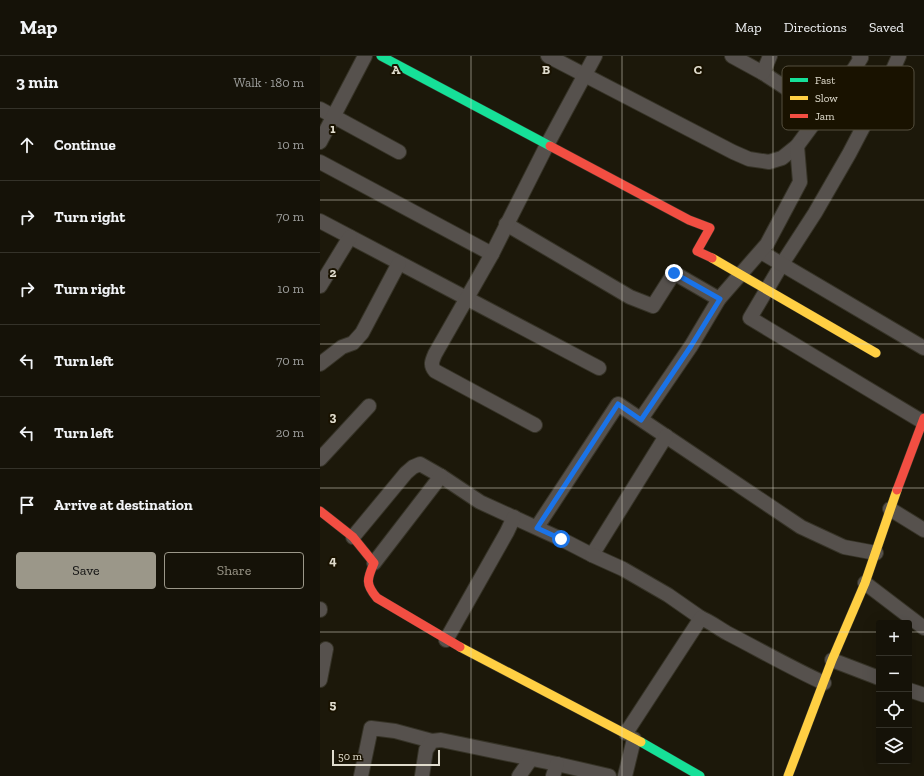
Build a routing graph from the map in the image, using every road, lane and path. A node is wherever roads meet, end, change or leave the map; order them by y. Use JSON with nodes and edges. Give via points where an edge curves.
{"nodes":[{"id":1,"x":365,"y":56,"type":"edge"},
{"id":2,"x":380,"y":56,"type":"edge"},
{"id":3,"x":548,"y":56,"type":"edge"},
{"id":4,"x":595,"y":56,"type":"edge"},
{"id":5,"x":732,"y":56,"type":"edge"},
{"id":6,"x":770,"y":56,"type":"edge"},
{"id":7,"x":861,"y":56,"type":"edge"},
{"id":8,"x":899,"y":56,"type":"edge"},
{"id":9,"x":854,"y":66,"type":"edge"},
{"id":10,"x":895,"y":66,"type":"edge"},
{"id":11,"x":763,"y":73,"type":"junction"},
{"id":12,"x":584,"y":75,"type":"junction"},
{"id":13,"x":782,"y":85,"type":"edge"},
{"id":14,"x":320,"y":109,"type":"edge"},
{"id":15,"x":334,"y":118,"type":"junction"},
{"id":16,"x":809,"y":130,"type":"edge"},
{"id":17,"x":862,"y":130,"type":"edge"},
{"id":18,"x":320,"y":142,"type":"edge"},
{"id":19,"x":547,"y":145,"type":"junction"},
{"id":20,"x":797,"y":146,"type":"junction"},
{"id":21,"x":399,"y":152,"type":"dead end"},
{"id":22,"x":320,"y":162,"type":"edge"},
{"id":23,"x":320,"y":221,"type":"edge"},
{"id":24,"x":506,"y":224,"type":"junction"},
{"id":25,"x":350,"y":237,"type":"junction"},
{"id":26,"x":761,"y":252,"type":"junction"},
{"id":27,"x":492,"y":254,"type":"junction"},
{"id":28,"x":399,"y":263,"type":"junction"},
{"id":29,"x":782,"y":264,"type":"junction"},
{"id":30,"x":740,"y":274,"type":"junction"},
{"id":31,"x":320,"y":286,"type":"edge"},
{"id":32,"x":768,"y":290,"type":"junction"},
{"id":33,"x":467,"y":298,"type":"junction"},
{"id":34,"x":720,"y":299,"type":"junction"},
{"id":35,"x":924,"y":348,"type":"edge"},
{"id":36,"x":876,"y":353,"type":"dead end"},
{"id":37,"x":320,"y":364,"type":"edge"},
{"id":38,"x":599,"y":368,"type":"dead end"},
{"id":39,"x":369,"y":406,"type":"dead end"},
{"id":40,"x":641,"y":420,"type":"junction"},
{"id":41,"x":923,"y":420,"type":"edge"},
{"id":42,"x":535,"y":425,"type":"dead end"},
{"id":43,"x":666,"y":436,"type":"junction"},
{"id":44,"x":320,"y":459,"type":"edge"},
{"id":45,"x":442,"y":476,"type":"junction"},
{"id":46,"x":890,"y":509,"type":"junction"},
{"id":47,"x":320,"y":512,"type":"edge"},
{"id":48,"x":514,"y":517,"type":"junction"},
{"id":49,"x":537,"y":528,"type":"junction"},
{"id":50,"x":924,"y":530,"type":"edge"},
{"id":51,"x":353,"y":538,"type":"junction"},
{"id":52,"x":876,"y":553,"type":"junction"},
{"id":53,"x":592,"y":555,"type":"junction"},
{"id":54,"x":374,"y":563,"type":"junction"},
{"id":55,"x":865,"y":583,"type":"junction"},
{"id":56,"x":701,"y":618,"type":"junction"},
{"id":57,"x":924,"y":628,"type":"edge"},
{"id":58,"x":446,"y":640,"type":"junction"},
{"id":59,"x":326,"y":649,"type":"dead end"},
{"id":60,"x":832,"y":660,"type":"junction"},
{"id":61,"x":876,"y":677,"type":"edge"},
{"id":62,"x":320,"y":680,"type":"edge"},
{"id":63,"x":824,"y":683,"type":"junction"},
{"id":64,"x":912,"y":691,"type":"edge"},
{"id":65,"x":924,"y":695,"type":"edge"},
{"id":66,"x":630,"y":736,"type":"junction"},
{"id":67,"x":432,"y":741,"type":"junction"},
{"id":68,"x":531,"y":759,"type":"junction"},
{"id":69,"x":555,"y":770,"type":"edge"},
{"id":70,"x":361,"y":776,"type":"edge"},
{"id":71,"x":422,"y":776,"type":"edge"},
{"id":72,"x":519,"y":776,"type":"edge"},
{"id":73,"x":609,"y":776,"type":"edge"},
{"id":74,"x":625,"y":776,"type":"edge"},
{"id":75,"x":700,"y":776,"type":"edge"},
{"id":76,"x":788,"y":776,"type":"edge"}],
"edges":[{"from":1,"to":15,"type":"street"},
{"from":2,"to":19,"type":"street"},
{"from":3,"to":12,"type":"street"},
{"from":4,"to":12,"type":"street"},
{"from":5,"to":11,"type":"street"},
{"from":6,"to":11,"type":"street"},
{"from":7,"to":9,"type":"street"},
{"from":8,"to":10,"type":"street"},
{"from":11,"to":13,"type":"street"},
{"from":12,"to":19,"type":"street"},
{"from":12,"to":20,"type":"street","via":[[749,159],[769,162],[782,158]]},
{"from":14,"to":15,"type":"street"},
{"from":15,"to":18,"type":"street"},
{"from":15,"to":21,"type":"street"},
{"from":16,"to":20,"type":"street"},
{"from":17,"to":29,"type":"street","via":[[815,214]]},
{"from":19,"to":24,"type":"street"},
{"from":19,"to":30,"type":"street","via":[[689,220],[710,228],[697,251]]},
{"from":20,"to":26,"type":"street","via":[[800,182]]},
{"from":22,"to":27,"type":"street"},
{"from":23,"to":25,"type":"street"},
{"from":24,"to":27,"type":"street"},
{"from":24,"to":34,"type":"street","via":[[630,297],[653,306],[674,273]]},
{"from":25,"to":28,"type":"street"},
{"from":25,"to":31,"type":"street"},
{"from":26,"to":29,"type":"street"},
{"from":26,"to":30,"type":"street"},
{"from":27,"to":33,"type":"street"},
{"from":28,"to":33,"type":"street"},
{"from":28,"to":37,"type":"street","via":[[362,333],[353,343],[342,347]]},
{"from":29,"to":32,"type":"street"},
{"from":29,"to":35,"type":"street"},
{"from":30,"to":32,"type":"street"},
{"from":30,"to":34,"type":"street"},
{"from":32,"to":36,"type":"street"},
{"from":32,"to":41,"type":"street","via":[[750,318]]},
{"from":33,"to":38,"type":"street"},
{"from":33,"to":42,"type":"street","via":[[435,354],[432,368]]},
{"from":34,"to":40,"type":"street"},
{"from":39,"to":44,"type":"street"},
{"from":40,"to":43,"type":"street"},
{"from":40,"to":49,"type":"street","via":[[618,404]]},
{"from":41,"to":46,"type":"street"},
{"from":43,"to":52,"type":"street","via":[[801,527],[844,547]]},
{"from":43,"to":53,"type":"street"},
{"from":45,"to":48,"type":"street","via":[[480,502]]},
{"from":45,"to":51,"type":"street","via":[[420,464],[413,467]]},
{"from":45,"to":54,"type":"street"},
{"from":46,"to":50,"type":"street"},
{"from":46,"to":52,"type":"street"},
{"from":47,"to":51,"type":"street"},
{"from":48,"to":49,"type":"street"},
{"from":48,"to":58,"type":"street"},
{"from":49,"to":53,"type":"street"},
{"from":51,"to":54,"type":"street"},
{"from":52,"to":55,"type":"street"},
{"from":53,"to":56,"type":"street","via":[[623,569],[668,595]]},
{"from":54,"to":58,"type":"street","via":[[367,577],[368,589],[377,598]]},
{"from":55,"to":57,"type":"street"},
{"from":55,"to":60,"type":"street"},
{"from":56,"to":63,"type":"street"},
{"from":56,"to":66,"type":"street"},
{"from":58,"to":66,"type":"street"},
{"from":59,"to":62,"type":"street"},
{"from":60,"to":61,"type":"street"},
{"from":60,"to":63,"type":"street"},
{"from":63,"to":76,"type":"street"},
{"from":64,"to":65,"type":"street"},
{"from":66,"to":74,"type":"street"},
{"from":66,"to":75,"type":"street"},
{"from":67,"to":68,"type":"street","via":[[441,740]]},
{"from":67,"to":70,"type":"street","via":[[395,731],[371,728]]},
{"from":67,"to":71,"type":"street","via":[[426,750]]},
{"from":68,"to":69,"type":"street"},
{"from":68,"to":72,"type":"street"},
{"from":69,"to":73,"type":"street"}]}
